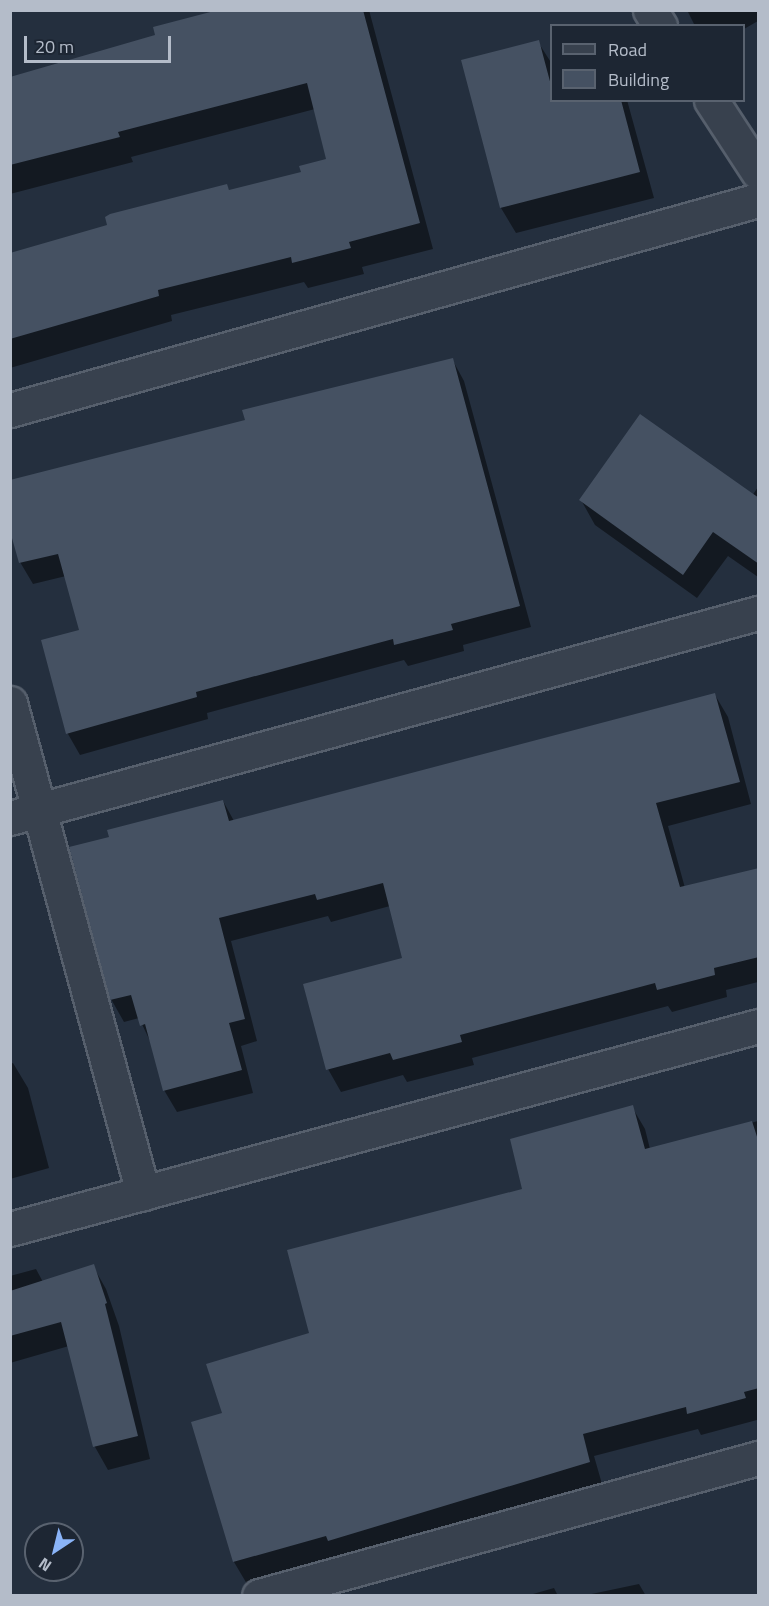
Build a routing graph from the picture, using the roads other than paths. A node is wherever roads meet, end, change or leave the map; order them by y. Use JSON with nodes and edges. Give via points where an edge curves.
{"nodes":[{"id":1,"x":650,"y":10,"type":"edge"},
{"id":2,"x":659,"y":24,"type":"edge"},
{"id":3,"x":712,"y":102,"type":"edge"},
{"id":4,"x":759,"y":172,"type":"edge"},
{"id":5,"x":759,"y":200,"type":"edge"},
{"id":6,"x":10,"y":410,"type":"edge"},
{"id":7,"x":759,"y":613,"type":"edge"},
{"id":8,"x":10,"y":703,"type":"edge"},
{"id":9,"x":24,"y":814,"type":"edge"},
{"id":10,"x":759,"y":1026,"type":"edge"},
{"id":11,"x":143,"y":1193,"type":"junction"},
{"id":12,"x":10,"y":1229,"type":"edge"},
{"id":13,"x":759,"y":1458,"type":"edge"},
{"id":14,"x":259,"y":1596,"type":"edge"}],
"edges":[{"from":1,"to":2,"type":"street"},
{"from":3,"to":4,"type":"street"},
{"from":5,"to":6,"type":"street"},
{"from":7,"to":9,"type":"street"},
{"from":8,"to":9,"type":"street"},
{"from":9,"to":11,"type":"street"},
{"from":10,"to":11,"type":"street"},
{"from":11,"to":12,"type":"street"},
{"from":13,"to":14,"type":"street"}]}
